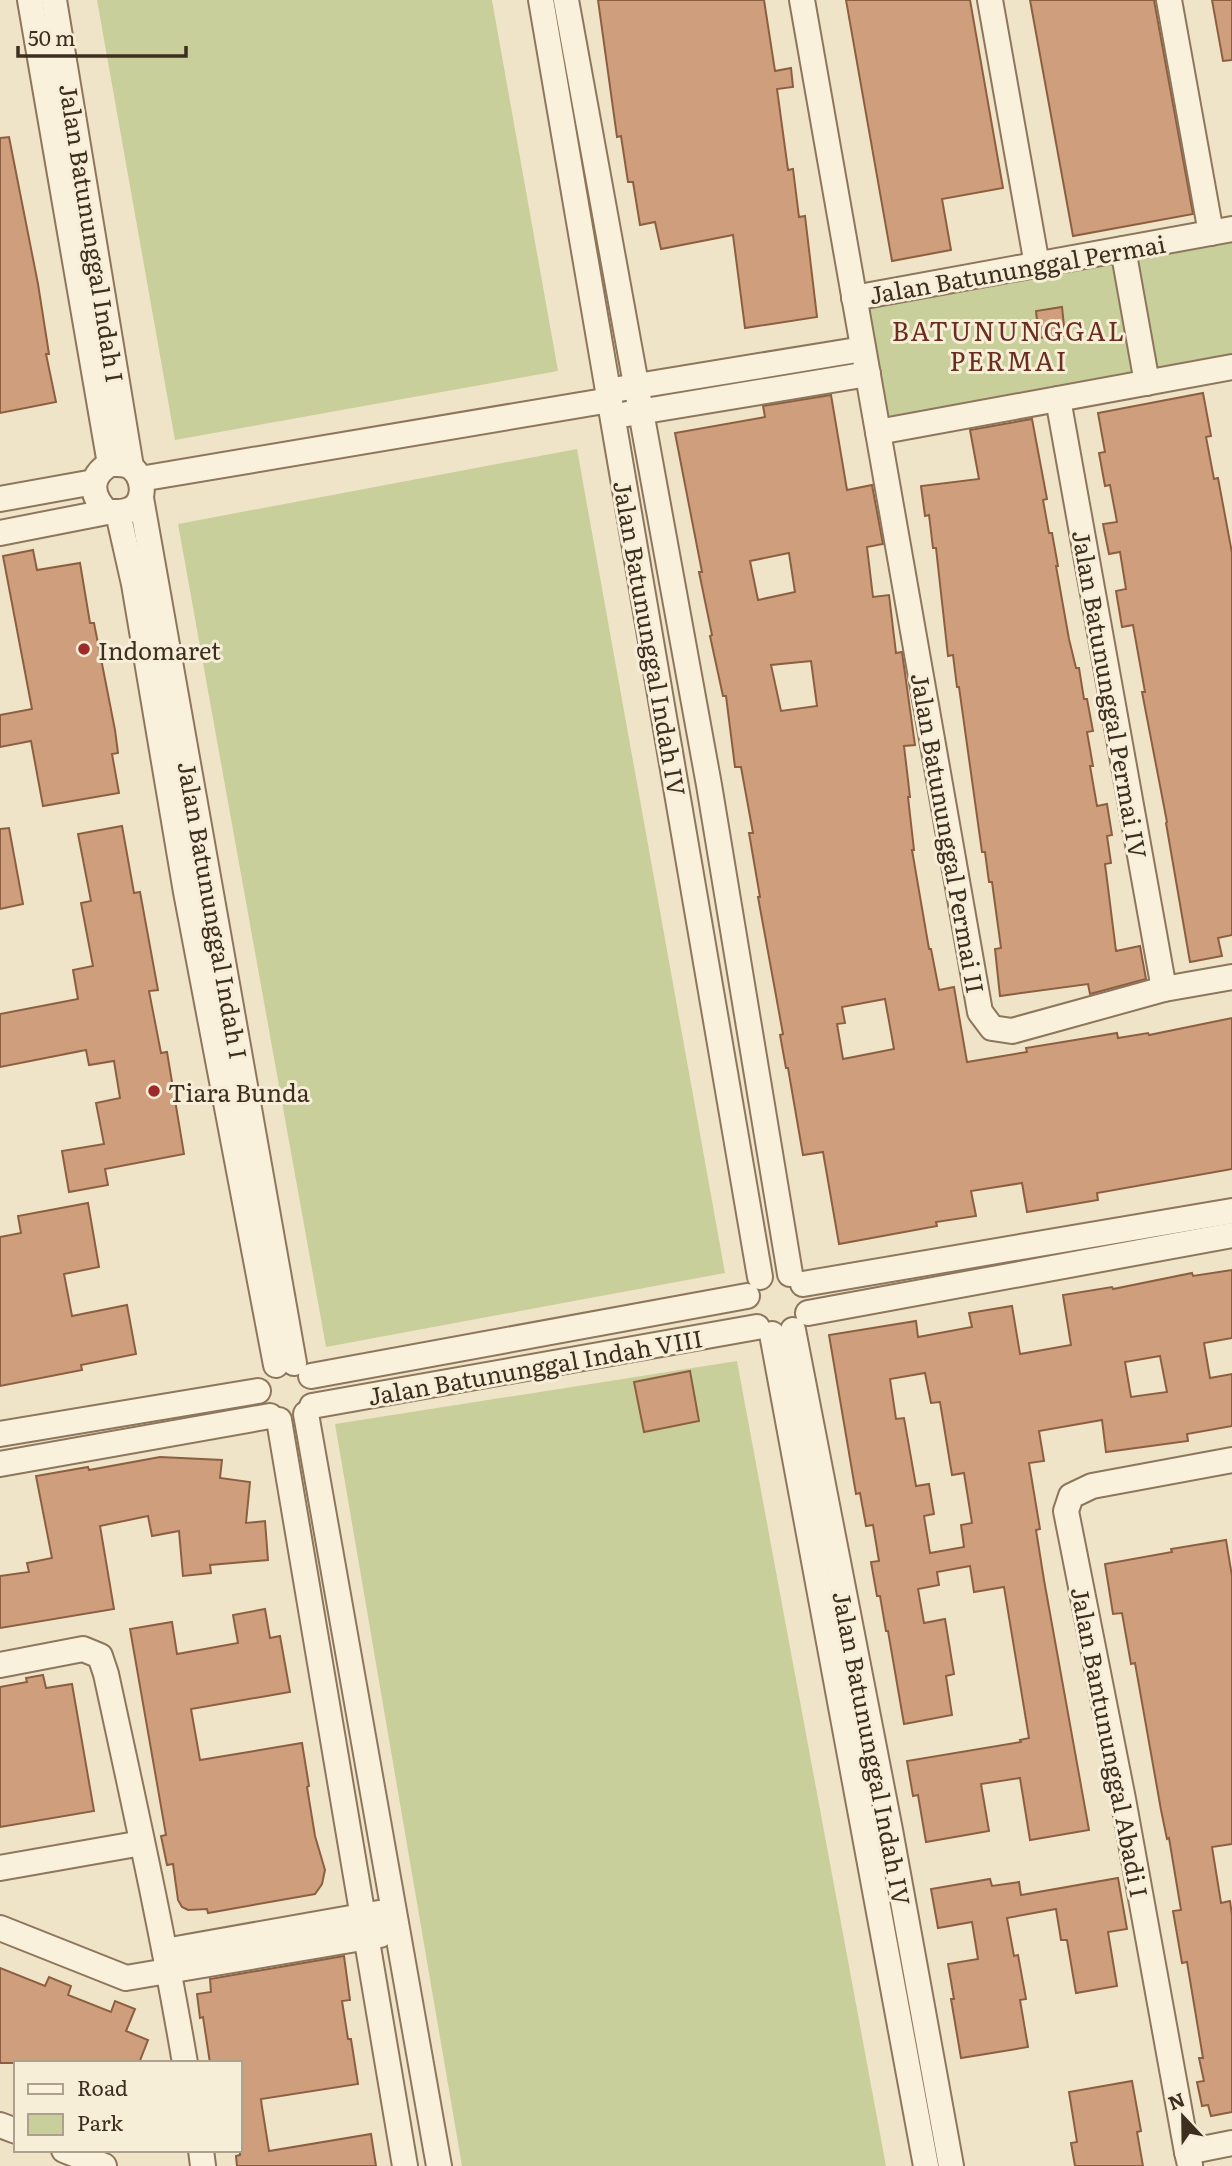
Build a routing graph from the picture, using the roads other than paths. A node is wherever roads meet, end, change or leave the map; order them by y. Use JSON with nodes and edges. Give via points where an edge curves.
{"nodes":[{"id":1,"x":30,"y":0,"type":"edge"},
{"id":2,"x":54,"y":0,"type":"edge"},
{"id":3,"x":541,"y":0,"type":"edge"},
{"id":4,"x":566,"y":0,"type":"edge"},
{"id":5,"x":802,"y":0,"type":"edge"},
{"id":6,"x":990,"y":0,"type":"edge"},
{"id":7,"x":1169,"y":0,"type":"edge"},
{"id":8,"x":55,"y":74,"type":"junction"},
{"id":9,"x":1221,"y":231,"type":"edge"},
{"id":10,"x":1123,"y":249,"type":"junction"},
{"id":11,"x":1037,"y":265,"type":"junction"},
{"id":12,"x":854,"y":298,"type":"junction"},
{"id":13,"x":863,"y":349,"type":"junction"},
{"id":14,"x":1232,"y":367,"type":"edge"},
{"id":15,"x":867,"y":374,"type":"junction"},
{"id":16,"x":1147,"y":383,"type":"junction"},
{"id":17,"x":636,"y":386,"type":"junction"},
{"id":18,"x":1058,"y":399,"type":"junction"},
{"id":19,"x":610,"y":402,"type":"junction"},
{"id":20,"x":640,"y":412,"type":"junction"},
{"id":21,"x":878,"y":432,"type":"junction"},
{"id":22,"x":131,"y":477,"type":"junction"},
{"id":23,"x":94,"y":482,"type":"junction"},
{"id":24,"x":0,"y":499,"type":"edge"},
{"id":25,"x":113,"y":512,"type":"junction"},
{"id":26,"x":0,"y":533,"type":"edge"},
{"id":27,"x":709,"y":785,"type":"junction"},
{"id":28,"x":677,"y":790,"type":"junction"},
{"id":29,"x":198,"y":890,"type":"junction"},
{"id":30,"x":1232,"y":977,"type":"edge"},
{"id":31,"x":1164,"y":989,"type":"junction"},
{"id":32,"x":1232,"y":1210,"type":"edge"},
{"id":33,"x":1232,"y":1235,"type":"edge"},
{"id":34,"x":797,"y":1279,"type":"junction"},
{"id":35,"x":753,"y":1287,"type":"junction"},
{"id":36,"x":782,"y":1326,"type":"junction"},
{"id":37,"x":294,"y":1368,"type":"junction"},
{"id":38,"x":258,"y":1391,"type":"junction"},
{"id":39,"x":309,"y":1410,"type":"junction"},
{"id":40,"x":274,"y":1418,"type":"junction"},
{"id":41,"x":0,"y":1434,"type":"edge"},
{"id":42,"x":1232,"y":1460,"type":"edge"},
{"id":43,"x":0,"y":1464,"type":"edge"},
{"id":44,"x":0,"y":1665,"type":"edge"},
{"id":45,"x":890,"y":1830,"type":"junction"},
{"id":46,"x":864,"y":1835,"type":"junction"},
{"id":47,"x":142,"y":1843,"type":"junction"},
{"id":48,"x":0,"y":1868,"type":"edge"},
{"id":49,"x":395,"y":1922,"type":"junction"},
{"id":50,"x":364,"y":1926,"type":"junction"},
{"id":51,"x":0,"y":1928,"type":"edge"},
{"id":52,"x":167,"y":1961,"type":"junction"},
{"id":53,"x":185,"y":2061,"type":"edge"},
{"id":54,"x":1232,"y":2143,"type":"edge"},
{"id":55,"x":69,"y":2152,"type":"edge"},
{"id":56,"x":1189,"y":2159,"type":"edge"},
{"id":57,"x":104,"y":2166,"type":"edge"},
{"id":58,"x":405,"y":2166,"type":"edge"},
{"id":59,"x":439,"y":2166,"type":"edge"},
{"id":60,"x":926,"y":2166,"type":"edge"},
{"id":61,"x":951,"y":2166,"type":"edge"}],
"edges":[{"from":1,"to":8,"type":"street","name":"Jalan Batununggal Indah I"},
{"from":2,"to":8,"type":"street","name":"Jalan Batununggal Indah I"},
{"from":3,"to":19,"type":"street","name":"Jalan Batununggal Indah IV"},
{"from":4,"to":17,"type":"street","name":"Jalan Batununggal Indah IV"},
{"from":5,"to":12,"type":"street"},
{"from":6,"to":11,"type":"street"},
{"from":7,"to":9,"type":"street"},
{"from":8,"to":22,"type":"street","name":"Jalan Batununggal Indah I"},
{"from":9,"to":10,"type":"street","name":"Jalan Batununggal Permai"},
{"from":10,"to":11,"type":"street","name":"Jalan Batununggal Permai"},
{"from":10,"to":16,"type":"street"},
{"from":11,"to":12,"type":"street","name":"Jalan Batununggal Permai"},
{"from":12,"to":13,"type":"street","name":"Jalan Batununggal Permai"},
{"from":13,"to":15,"type":"street","name":"Jalan Batununggal Permai"},
{"from":13,"to":17,"type":"street"},
{"from":14,"to":16,"type":"street"},
{"from":15,"to":20,"type":"street"},
{"from":15,"to":21,"type":"street","name":"Jalan Batununggal Permai"},
{"from":16,"to":18,"type":"street"},
{"from":17,"to":19,"type":"street"},
{"from":17,"to":20,"type":"street","name":"Jalan Batununggal Indah IV"},
{"from":18,"to":21,"type":"street"},
{"from":18,"to":31,"type":"street","name":"Jalan Batununggal Permai IV"},
{"from":19,"to":20,"type":"street"},
{"from":19,"to":22,"type":"street"},
{"from":19,"to":28,"type":"street","name":"Jalan Batununggal Indah IV"},
{"from":20,"to":27,"type":"street","name":"Jalan Batununggal Indah IV"},
{"from":21,"to":31,"type":"street","name":"Jalan Batununggal Permai II","via":[[981,1012],[992,1028],[1012,1031]]},
{"from":22,"to":23,"type":"street","via":[[101,470]]},
{"from":22,"to":25,"type":"street","via":[[136,506]]},
{"from":22,"to":29,"type":"street","name":"Jalan Batununggal Indah I"},
{"from":23,"to":24,"type":"street"},
{"from":23,"to":25,"type":"street","name":"Jalan Batununggal Indah I","via":[[95,498]]},
{"from":25,"to":26,"type":"street"},
{"from":25,"to":29,"type":"street","name":"Jalan Batununggal Indah I","via":[[134,584]]},
{"from":27,"to":28,"type":"street"},
{"from":27,"to":34,"type":"street","name":"Jalan Batununggal Indah IV"},
{"from":28,"to":35,"type":"street","name":"Jalan Batununggal Indah IV"},
{"from":29,"to":37,"type":"street","name":"Jalan Batununggal Indah I"},
{"from":30,"to":31,"type":"street","name":"Jalan Batununggal Permai II"},
{"from":32,"to":34,"type":"street"},
{"from":33,"to":36,"type":"street","name":"Jalan Batununggal Indah VIII"},
{"from":34,"to":35,"type":"street","via":[[775,1272]]},
{"from":34,"to":36,"type":"street","via":[[809,1298]]},
{"from":35,"to":36,"type":"street","via":[[748,1313]]},
{"from":35,"to":37,"type":"street","name":"Jalan Batununggal Indah VIII"},
{"from":36,"to":39,"type":"street","name":"Jalan Batununggal Indah VIII"},
{"from":36,"to":45,"type":"street","name":"Jalan Batununggal Indah IV"},
{"from":36,"to":46,"type":"street","name":"Jalan Batununggal Indah IV"},
{"from":37,"to":38,"type":"street","via":[[262,1375]]},
{"from":37,"to":39,"type":"street","via":[[316,1391]]},
{"from":38,"to":40,"type":"street","via":[[261,1405]]},
{"from":38,"to":41,"type":"street"},
{"from":39,"to":40,"type":"street","via":[[293,1420]]},
{"from":39,"to":49,"type":"street"},
{"from":40,"to":43,"type":"street"},
{"from":40,"to":50,"type":"street"},
{"from":42,"to":56,"type":"street","name":"Jalan Bantununggal Abadi I","via":[[1092,1486],[1071,1496],[1066,1511]]},
{"from":44,"to":47,"type":"street","via":[[83,1649],[100,1656]]},
{"from":45,"to":46,"type":"street"},
{"from":45,"to":61,"type":"street","name":"Jalan Batununggal Indah IV"},
{"from":46,"to":60,"type":"street","name":"Jalan Batununggal Indah IV"},
{"from":47,"to":48,"type":"street"},
{"from":47,"to":52,"type":"street"},
{"from":49,"to":50,"type":"street"},
{"from":49,"to":59,"type":"street"},
{"from":50,"to":52,"type":"street"},
{"from":50,"to":58,"type":"street"},
{"from":51,"to":52,"type":"street","via":[[126,1978]]},
{"from":52,"to":53,"type":"street"},
{"from":54,"to":56,"type":"street"},
{"from":55,"to":57,"type":"street"}]}
